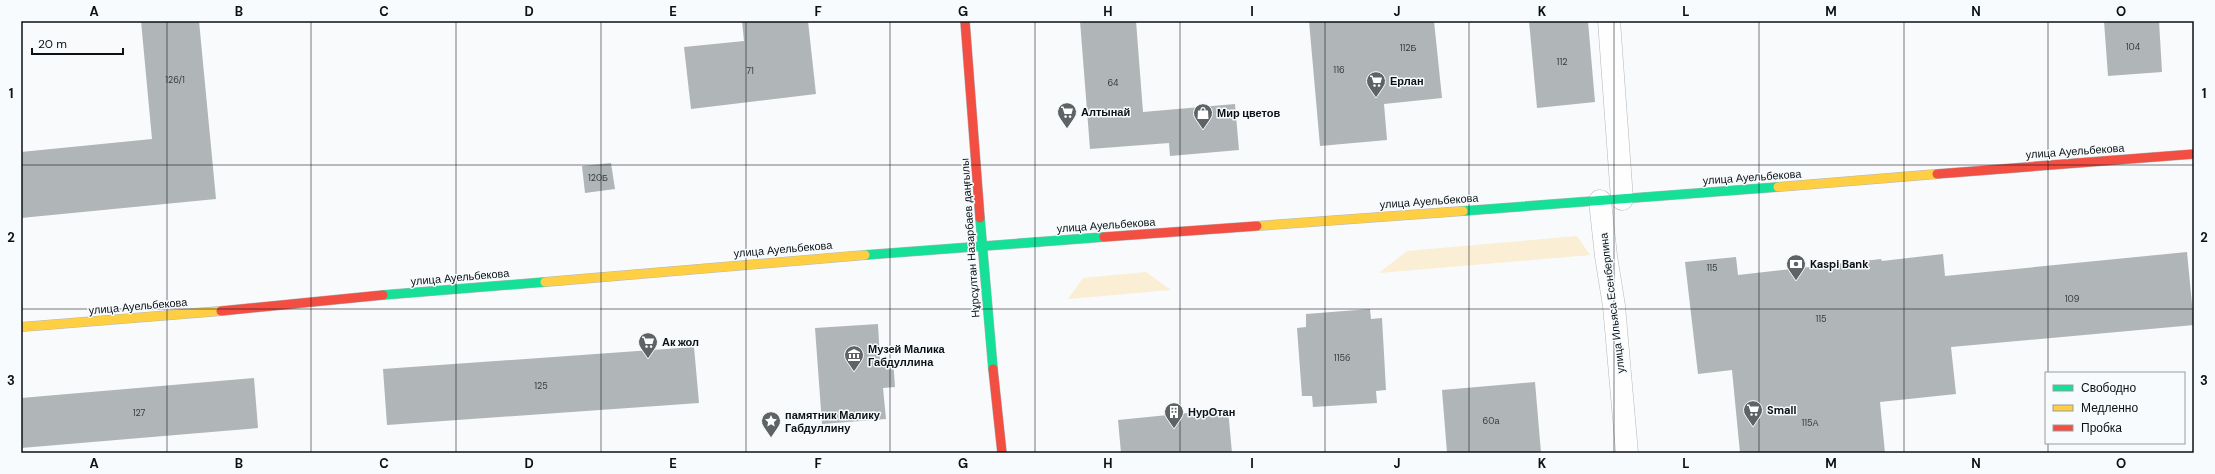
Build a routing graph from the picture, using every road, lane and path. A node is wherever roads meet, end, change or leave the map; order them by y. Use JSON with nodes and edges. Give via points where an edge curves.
{"nodes":[{"id":1,"x":965,"y":21,"type":"edge"},
{"id":2,"x":1609,"y":21,"type":"edge"},
{"id":3,"x":2194,"y":154,"type":"edge"},
{"id":4,"x":1622,"y":199,"type":"junction"},
{"id":5,"x":1600,"y":201,"type":"junction"},
{"id":6,"x":982,"y":246,"type":"junction"},
{"id":7,"x":21,"y":327,"type":"edge"},
{"id":8,"x":1002,"y":453,"type":"edge"},
{"id":9,"x":1627,"y":453,"type":"edge"}],
"edges":[{"from":1,"to":6,"type":"main road","name":"Нұрсұлтан Назарбаев даңғылы"},
{"from":2,"to":4,"type":"street"},
{"from":3,"to":4,"type":"main road","name":"улица Ауельбекова"},
{"from":4,"to":5,"type":"main road","name":"улица Ауельбекова"},
{"from":5,"to":6,"type":"main road","name":"улица Ауельбекова"},
{"from":5,"to":9,"type":"street","name":"улица Ильяса Есенберлина","via":[[1614,306]]},
{"from":6,"to":7,"type":"main road","name":"улица Ауельбекова"},
{"from":6,"to":8,"type":"main road","name":"Нұрсұлтан Назарбаев даңғылы"}]}
